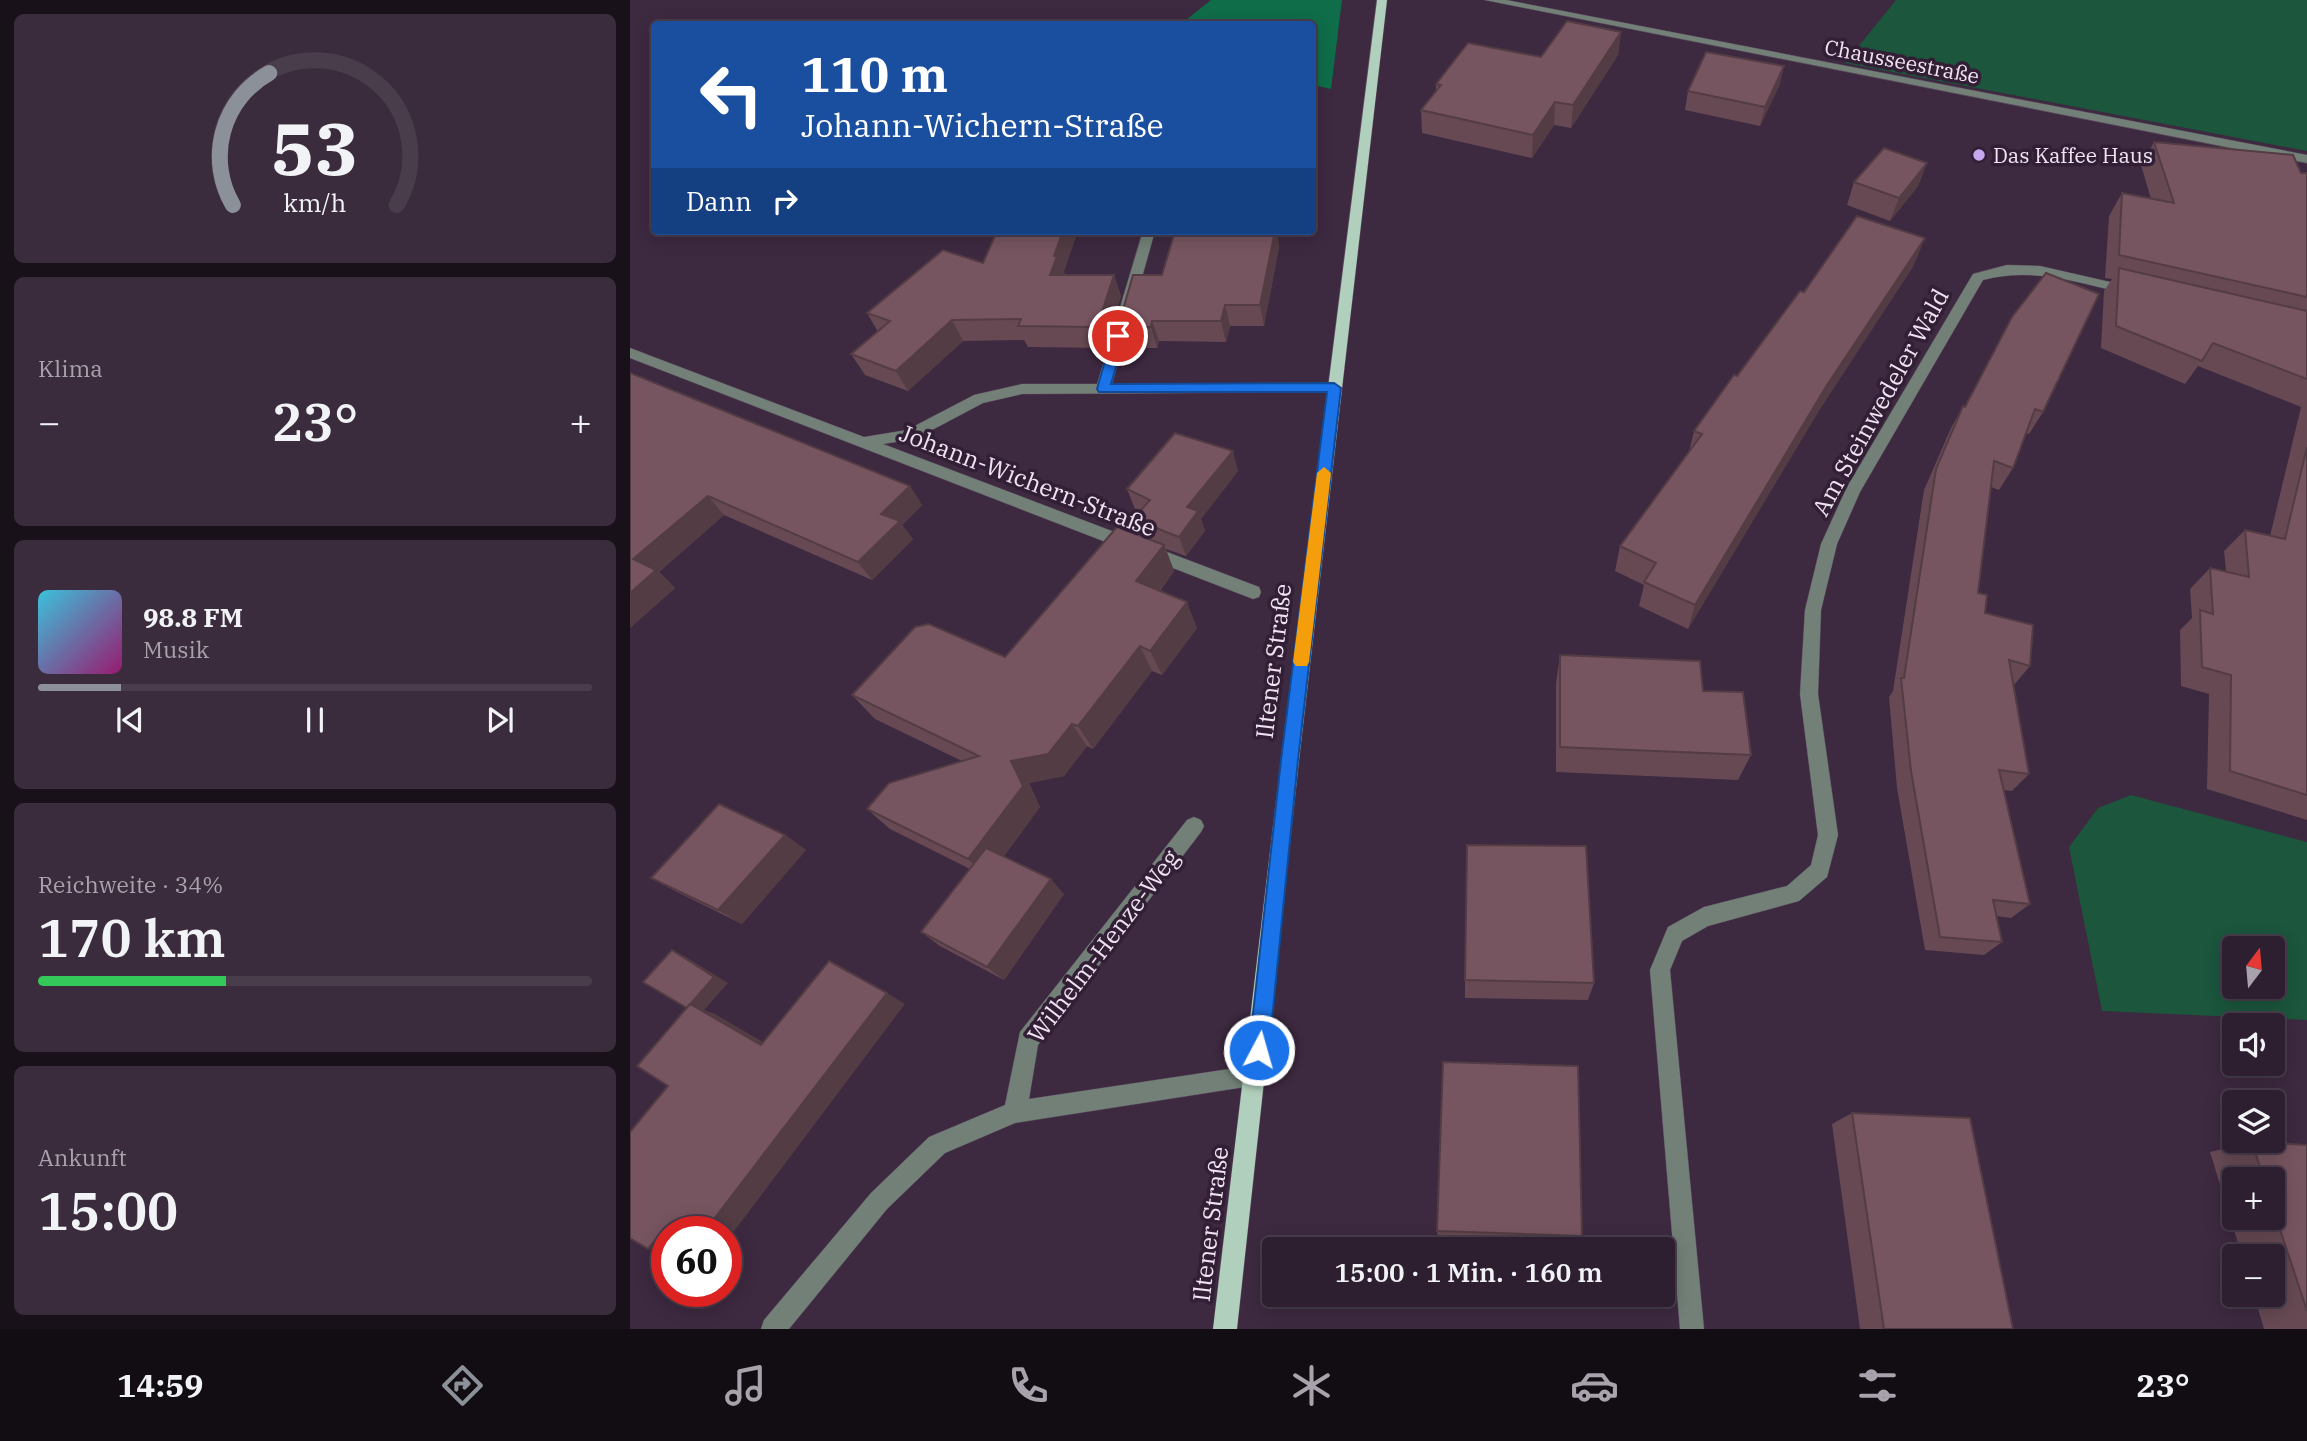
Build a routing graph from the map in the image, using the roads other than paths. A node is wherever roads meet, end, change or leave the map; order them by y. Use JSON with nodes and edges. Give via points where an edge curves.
{"nodes":[{"id":1,"x":1382,"y":0,"type":"edge"},
{"id":2,"x":1490,"y":0,"type":"edge"},
{"id":3,"x":2307,"y":159,"type":"edge"},
{"id":4,"x":1148,"y":235,"type":"edge"},
{"id":5,"x":2147,"y":294,"type":"edge"},
{"id":6,"x":630,"y":353,"type":"edge"},
{"id":7,"x":1334,"y":388,"type":"junction"},
{"id":8,"x":1103,"y":389,"type":"junction"},
{"id":9,"x":864,"y":441,"type":"junction"},
{"id":10,"x":1253,"y":593,"type":"dead end"},
{"id":11,"x":1194,"y":826,"type":"dead end"},
{"id":12,"x":1256,"y":1076,"type":"junction"},
{"id":13,"x":1015,"y":1112,"type":"junction"},
{"id":14,"x":773,"y":1329,"type":"edge"},
{"id":15,"x":1225,"y":1329,"type":"edge"},
{"id":16,"x":1692,"y":1329,"type":"edge"}],
"edges":[{"from":1,"to":7,"type":"main road","name":"Iltener Straße"},
{"from":2,"to":3,"type":"street","name":"Chausseestraße"},
{"from":4,"to":8,"type":"street"},
{"from":5,"to":16,"type":"street","name":"Am Steinwedeler Wald","via":[[2040,270],[2007,269],[1978,277],[1853,491],[1829,544],[1813,610],[1809,694],[1828,835],[1820,870],[1793,894],[1704,917],[1675,934],[1661,970]]},
{"from":6,"to":9,"type":"street","name":"Johann-Wichern-Straße"},
{"from":7,"to":8,"type":"street","name":"Johann-Wichern-Straße"},
{"from":7,"to":12,"type":"main road","name":"Iltener Straße"},
{"from":8,"to":9,"type":"street","name":"Johann-Wichern-Straße","via":[[1022,389],[979,399],[910,435]]},
{"from":9,"to":10,"type":"street","name":"Johann-Wichern-Straße"},
{"from":11,"to":13,"type":"street","name":"Wilhelm-Henze-Weg","via":[[1028,1040]]},
{"from":12,"to":13,"type":"street"},
{"from":12,"to":15,"type":"main road","name":"Iltener Straße"},
{"from":13,"to":14,"type":"street","via":[[937,1145],[879,1201]]}]}
